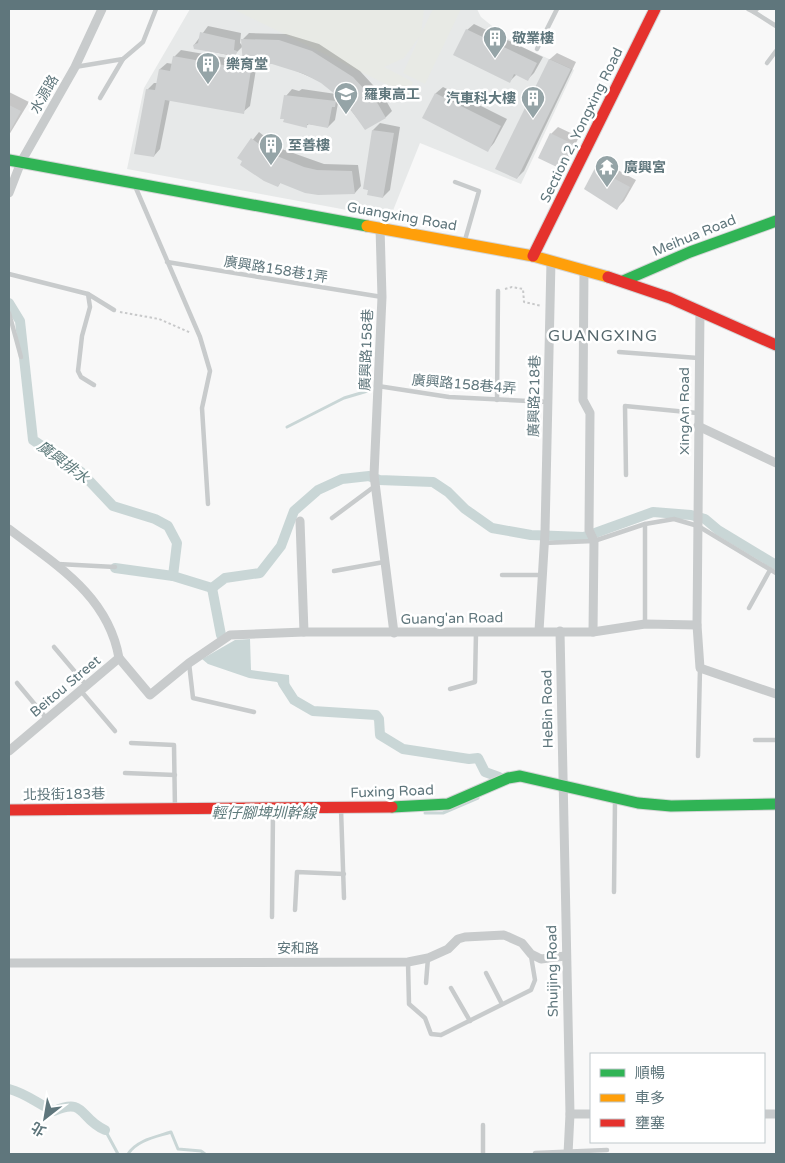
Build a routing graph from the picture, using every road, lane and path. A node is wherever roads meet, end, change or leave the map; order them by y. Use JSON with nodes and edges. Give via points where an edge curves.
{"nodes":[{"id":1,"x":102,"y":9,"type":"edge"},
{"id":2,"x":156,"y":9,"type":"edge"},
{"id":3,"x":557,"y":9,"type":"edge"},
{"id":4,"x":655,"y":9,"type":"edge"},
{"id":5,"x":748,"y":9,"type":"edge"},
{"id":6,"x":755,"y":11,"type":"edge"},
{"id":7,"x":776,"y":26,"type":"edge"},
{"id":8,"x":537,"y":48,"type":"dead end"},
{"id":9,"x":776,"y":51,"type":"edge"},
{"id":10,"x":124,"y":59,"type":"junction"},
{"id":11,"x":767,"y":63,"type":"dead end"},
{"id":12,"x":75,"y":67,"type":"junction"},
{"id":13,"x":100,"y":98,"type":"dead end"},
{"id":14,"x":9,"y":160,"type":"edge"},
{"id":15,"x":21,"y":162,"type":"junction"},
{"id":16,"x":134,"y":182,"type":"junction"},
{"id":17,"x":455,"y":182,"type":"dead end"},
{"id":18,"x":9,"y":193,"type":"edge"},
{"id":19,"x":776,"y":221,"type":"edge"},
{"id":20,"x":380,"y":227,"type":"junction"},
{"id":21,"x":465,"y":242,"type":"junction"},
{"id":22,"x":533,"y":256,"type":"junction"},
{"id":23,"x":551,"y":261,"type":"junction"},
{"id":24,"x":167,"y":262,"type":"junction"},
{"id":25,"x":584,"y":269,"type":"junction"},
{"id":26,"x":9,"y":274,"type":"edge"},
{"id":27,"x":623,"y":281,"type":"junction"},
{"id":28,"x":498,"y":291,"type":"joint"},
{"id":29,"x":88,"y":294,"type":"junction"},
{"id":30,"x":382,"y":297,"type":"junction"},
{"id":31,"x":550,"y":307,"type":"junction"},
{"id":32,"x":114,"y":310,"type":"joint"},
{"id":33,"x":700,"y":310,"type":"junction"},
{"id":34,"x":9,"y":313,"type":"edge"},
{"id":35,"x":200,"y":337,"type":"junction"},
{"id":36,"x":776,"y":345,"type":"edge"},
{"id":37,"x":620,"y":352,"type":"dead end"},
{"id":38,"x":21,"y":357,"type":"dead end"},
{"id":39,"x":698,"y":358,"type":"junction"},
{"id":40,"x":94,"y":385,"type":"dead end"},
{"id":41,"x":378,"y":386,"type":"junction"},
{"id":42,"x":497,"y":400,"type":"junction"},
{"id":43,"x":548,"y":402,"type":"junction"},
{"id":44,"x":697,"y":412,"type":"junction"},
{"id":45,"x":698,"y":426,"type":"junction"},
{"id":46,"x":776,"y":463,"type":"edge"},
{"id":47,"x":626,"y":475,"type":"dead end"},
{"id":48,"x":375,"y":486,"type":"junction"},
{"id":49,"x":208,"y":504,"type":"dead end"},
{"id":50,"x":332,"y":518,"type":"dead end"},
{"id":51,"x":300,"y":522,"type":"dead end"},
{"id":52,"x":644,"y":524,"type":"junction"},
{"id":53,"x":698,"y":526,"type":"junction"},
{"id":54,"x":9,"y":529,"type":"edge"},
{"id":55,"x":594,"y":541,"type":"junction"},
{"id":56,"x":544,"y":544,"type":"junction"},
{"id":57,"x":384,"y":562,"type":"junction"},
{"id":58,"x":56,"y":564,"type":"junction"},
{"id":59,"x":115,"y":567,"type":"dead end"},
{"id":60,"x":770,"y":570,"type":"junction"},
{"id":61,"x":334,"y":571,"type":"dead end"},
{"id":62,"x":776,"y":573,"type":"edge"},
{"id":63,"x":502,"y":575,"type":"dead end"},
{"id":64,"x":543,"y":575,"type":"junction"},
{"id":65,"x":749,"y":608,"type":"dead end"},
{"id":66,"x":645,"y":624,"type":"junction"},
{"id":67,"x":697,"y":625,"type":"junction"},
{"id":68,"x":539,"y":631,"type":"junction"},
{"id":69,"x":560,"y":631,"type":"junction"},
{"id":70,"x":304,"y":632,"type":"junction"},
{"id":71,"x":394,"y":632,"type":"junction"},
{"id":72,"x":476,"y":632,"type":"junction"},
{"id":73,"x":593,"y":632,"type":"junction"},
{"id":74,"x":54,"y":647,"type":"dead end"},
{"id":75,"x":119,"y":658,"type":"junction"},
{"id":76,"x":189,"y":663,"type":"junction"},
{"id":77,"x":700,"y":668,"type":"junction"},
{"id":78,"x":17,"y":683,"type":"dead end"},
{"id":79,"x":84,"y":688,"type":"junction"},
{"id":80,"x":450,"y":689,"type":"dead end"},
{"id":81,"x":776,"y":694,"type":"edge"},
{"id":82,"x":254,"y":712,"type":"dead end"},
{"id":83,"x":47,"y":719,"type":"junction"},
{"id":84,"x":115,"y":731,"type":"dead end"},
{"id":85,"x":755,"y":740,"type":"dead end"},
{"id":86,"x":776,"y":740,"type":"edge"},
{"id":87,"x":131,"y":743,"type":"dead end"},
{"id":88,"x":9,"y":751,"type":"edge"},
{"id":89,"x":698,"y":756,"type":"dead end"},
{"id":90,"x":125,"y":773,"type":"dead end"},
{"id":91,"x":175,"y":775,"type":"junction"},
{"id":92,"x":562,"y":786,"type":"junction"},
{"id":93,"x":615,"y":799,"type":"junction"},
{"id":94,"x":776,"y":804,"type":"edge"},
{"id":95,"x":120,"y":808,"type":"joint"},
{"id":96,"x":273,"y":808,"type":"junction"},
{"id":97,"x":341,"y":808,"type":"junction"},
{"id":98,"x":175,"y":809,"type":"junction"},
{"id":99,"x":9,"y":810,"type":"edge"},
{"id":100,"x":344,"y":874,"type":"junction"},
{"id":101,"x":614,"y":892,"type":"dead end"},
{"id":102,"x":344,"y":898,"type":"dead end"},
{"id":103,"x":295,"y":910,"type":"dead end"},
{"id":104,"x":272,"y":917,"type":"dead end"},
{"id":105,"x":531,"y":954,"type":"junction"},
{"id":106,"x":565,"y":956,"type":"junction"},
{"id":107,"x":428,"y":958,"type":"junction"},
{"id":108,"x":408,"y":962,"type":"junction"},
{"id":109,"x":12,"y":963,"type":"edge"},
{"id":110,"x":486,"y":973,"type":"dead end"},
{"id":111,"x":426,"y":983,"type":"dead end"},
{"id":112,"x":450,"y":988,"type":"dead end"},
{"id":113,"x":502,"y":1004,"type":"junction"},
{"id":114,"x":470,"y":1021,"type":"junction"},
{"id":115,"x":570,"y":1114,"type":"junction"},
{"id":116,"x":590,"y":1114,"type":"edge"},
{"id":117,"x":483,"y":1125,"type":"dead end"},
{"id":118,"x":607,"y":1150,"type":"dead end"},
{"id":119,"x":483,"y":1154,"type":"edge"},
{"id":120,"x":535,"y":1154,"type":"edge"},
{"id":121,"x":568,"y":1154,"type":"edge"}],
"edges":[{"from":1,"to":12,"type":"street","name":"水源路"},
{"from":2,"to":10,"type":"lane","via":[[143,42]]},
{"from":3,"to":8,"type":"lane"},
{"from":4,"to":22,"type":"street","name":"Section 2, Yongxing Road"},
{"from":5,"to":6,"type":"lane"},
{"from":6,"to":7,"type":"lane"},
{"from":9,"to":11,"type":"lane"},
{"from":10,"to":12,"type":"lane"},
{"from":10,"to":13,"type":"lane"},
{"from":12,"to":15,"type":"street","name":"水源路"},
{"from":14,"to":15,"type":"street","name":"Guangxing Road"},
{"from":15,"to":16,"type":"street","name":"Guangxing Road"},
{"from":15,"to":18,"type":"street","name":"水源路"},
{"from":16,"to":20,"type":"street","name":"Guangxing Road"},
{"from":16,"to":24,"type":"lane"},
{"from":17,"to":21,"type":"lane","via":[[479,191]]},
{"from":19,"to":27,"type":"street","name":"Meihua Road","via":[[690,252]]},
{"from":20,"to":21,"type":"street","name":"Guangxing Road"},
{"from":20,"to":30,"type":"street","name":"廣興路158巷"},
{"from":21,"to":22,"type":"street","name":"Guangxing Road"},
{"from":22,"to":23,"type":"street","name":"Guangxing Road"},
{"from":23,"to":25,"type":"street","name":"Guangxing Road"},
{"from":23,"to":31,"type":"street","name":"廣興路218巷"},
{"from":24,"to":30,"type":"lane","name":"廣興路158巷1弄"},
{"from":24,"to":35,"type":"lane"},
{"from":25,"to":27,"type":"street","name":"Guangxing Road"},
{"from":25,"to":55,"type":"street","via":[[583,400],[590,413],[589,530]]},
{"from":26,"to":29,"type":"lane"},
{"from":27,"to":33,"type":"street","name":"Guangxing Road"},
{"from":28,"to":31,"type":"path","via":[[512,287],[524,289],[524,302]]},
{"from":28,"to":42,"type":"lane"},
{"from":29,"to":32,"type":"lane"},
{"from":29,"to":40,"type":"lane","via":[[90,307],[82,336],[78,371],[81,377]]},
{"from":30,"to":41,"type":"street","name":"廣興路158巷"},
{"from":31,"to":43,"type":"street","name":"廣興路218巷"},
{"from":32,"to":35,"type":"path","via":[[159,320]]},
{"from":33,"to":36,"type":"street","name":"Guangxing Road"},
{"from":33,"to":39,"type":"street","name":"XingAn Road"},
{"from":34,"to":38,"type":"lane"},
{"from":35,"to":49,"type":"lane","via":[[210,371],[202,408]]},
{"from":37,"to":39,"type":"lane"},
{"from":39,"to":44,"type":"street","name":"XingAn Road"},
{"from":41,"to":42,"type":"lane","name":"廣興路158巷4弄","via":[[448,397]]},
{"from":41,"to":48,"type":"street","name":"廣興路158巷"},
{"from":42,"to":43,"type":"lane","name":"廣興路158巷4弄"},
{"from":43,"to":56,"type":"street","name":"廣興路218巷"},
{"from":44,"to":45,"type":"street","name":"XingAn Road"},
{"from":44,"to":47,"type":"lane","via":[[625,406]]},
{"from":45,"to":46,"type":"street"},
{"from":45,"to":53,"type":"street","name":"XingAn Road"},
{"from":48,"to":50,"type":"lane"},
{"from":48,"to":57,"type":"street"},
{"from":51,"to":70,"type":"street"},
{"from":52,"to":53,"type":"lane","via":[[674,519]]},
{"from":52,"to":55,"type":"lane"},
{"from":52,"to":66,"type":"lane"},
{"from":53,"to":60,"type":"lane"},
{"from":53,"to":67,"type":"street"},
{"from":54,"to":58,"type":"street","name":"Beitou Street"},
{"from":55,"to":56,"type":"lane"},
{"from":55,"to":73,"type":"street"},
{"from":56,"to":64,"type":"street"},
{"from":57,"to":61,"type":"lane"},
{"from":57,"to":71,"type":"street"},
{"from":58,"to":59,"type":"lane"},
{"from":58,"to":75,"type":"street","name":"Beitou Street","via":[[92,596],[116,641]]},
{"from":60,"to":62,"type":"lane"},
{"from":60,"to":65,"type":"lane"},
{"from":63,"to":64,"type":"lane"},
{"from":64,"to":68,"type":"street"},
{"from":66,"to":67,"type":"street","name":"Guang'an Road"},
{"from":66,"to":73,"type":"street","name":"Guang'an Road"},
{"from":67,"to":77,"type":"street"},
{"from":68,"to":69,"type":"street","name":"Guang'an Road"},
{"from":68,"to":72,"type":"street","name":"Guang'an Road"},
{"from":69,"to":73,"type":"street","name":"Guang'an Road"},
{"from":69,"to":92,"type":"street","name":"HeBin Road"},
{"from":70,"to":71,"type":"street","name":"Guang'an Road"},
{"from":70,"to":76,"type":"street","name":"Guang'an Road","via":[[230,635]]},
{"from":71,"to":72,"type":"street","name":"Guang'an Road"},
{"from":72,"to":80,"type":"lane","via":[[475,682]]},
{"from":74,"to":79,"type":"lane"},
{"from":75,"to":76,"type":"street","name":"Guang'an Road","via":[[150,695]]},
{"from":75,"to":79,"type":"street","name":"Beitou Street"},
{"from":76,"to":82,"type":"lane","via":[[193,698]]},
{"from":77,"to":81,"type":"street"},
{"from":77,"to":89,"type":"lane"},
{"from":78,"to":83,"type":"lane"},
{"from":79,"to":83,"type":"street","name":"Beitou Street"},
{"from":79,"to":84,"type":"lane"},
{"from":83,"to":88,"type":"street","name":"Beitou Street"},
{"from":85,"to":86,"type":"lane"},
{"from":87,"to":91,"type":"lane","via":[[174,745]]},
{"from":90,"to":91,"type":"lane"},
{"from":91,"to":98,"type":"lane"},
{"from":92,"to":93,"type":"street","name":"Fuxing Road"},
{"from":92,"to":97,"type":"street","name":"Fuxing Road","via":[[520,776],[448,804]]},
{"from":92,"to":106,"type":"street","name":"Shuijing Road"},
{"from":93,"to":94,"type":"street","name":"Fuxing Road","via":[[671,806]]},
{"from":93,"to":101,"type":"lane"},
{"from":95,"to":98,"type":"street","name":"Fuxing Road"},
{"from":95,"to":99,"type":"street","name":"北投街183巷"},
{"from":96,"to":97,"type":"street","name":"Fuxing Road"},
{"from":96,"to":98,"type":"street","name":"Fuxing Road"},
{"from":96,"to":104,"type":"lane"},
{"from":97,"to":100,"type":"lane"},
{"from":100,"to":102,"type":"lane"},
{"from":100,"to":103,"type":"lane","via":[[297,872]]},
{"from":105,"to":106,"type":"street","via":[[541,959]]},
{"from":105,"to":107,"type":"street","name":"安和路","via":[[522,943],[504,935],[458,939],[448,949]]},
{"from":105,"to":113,"type":"lane","via":[[535,980],[531,990]]},
{"from":106,"to":115,"type":"street","name":"Shuijing Road"},
{"from":107,"to":108,"type":"street","name":"安和路"},
{"from":107,"to":111,"type":"lane"},
{"from":108,"to":109,"type":"street","name":"安和路"},
{"from":108,"to":114,"type":"lane","via":[[409,1004],[425,1018],[431,1034],[442,1035]]},
{"from":110,"to":113,"type":"lane"},
{"from":112,"to":114,"type":"lane"},
{"from":113,"to":114,"type":"lane"},
{"from":115,"to":116,"type":"street"},
{"from":115,"to":121,"type":"street","name":"Shuijing Road"},
{"from":117,"to":119,"type":"lane"},
{"from":118,"to":121,"type":"lane"},
{"from":120,"to":121,"type":"lane"}]}
